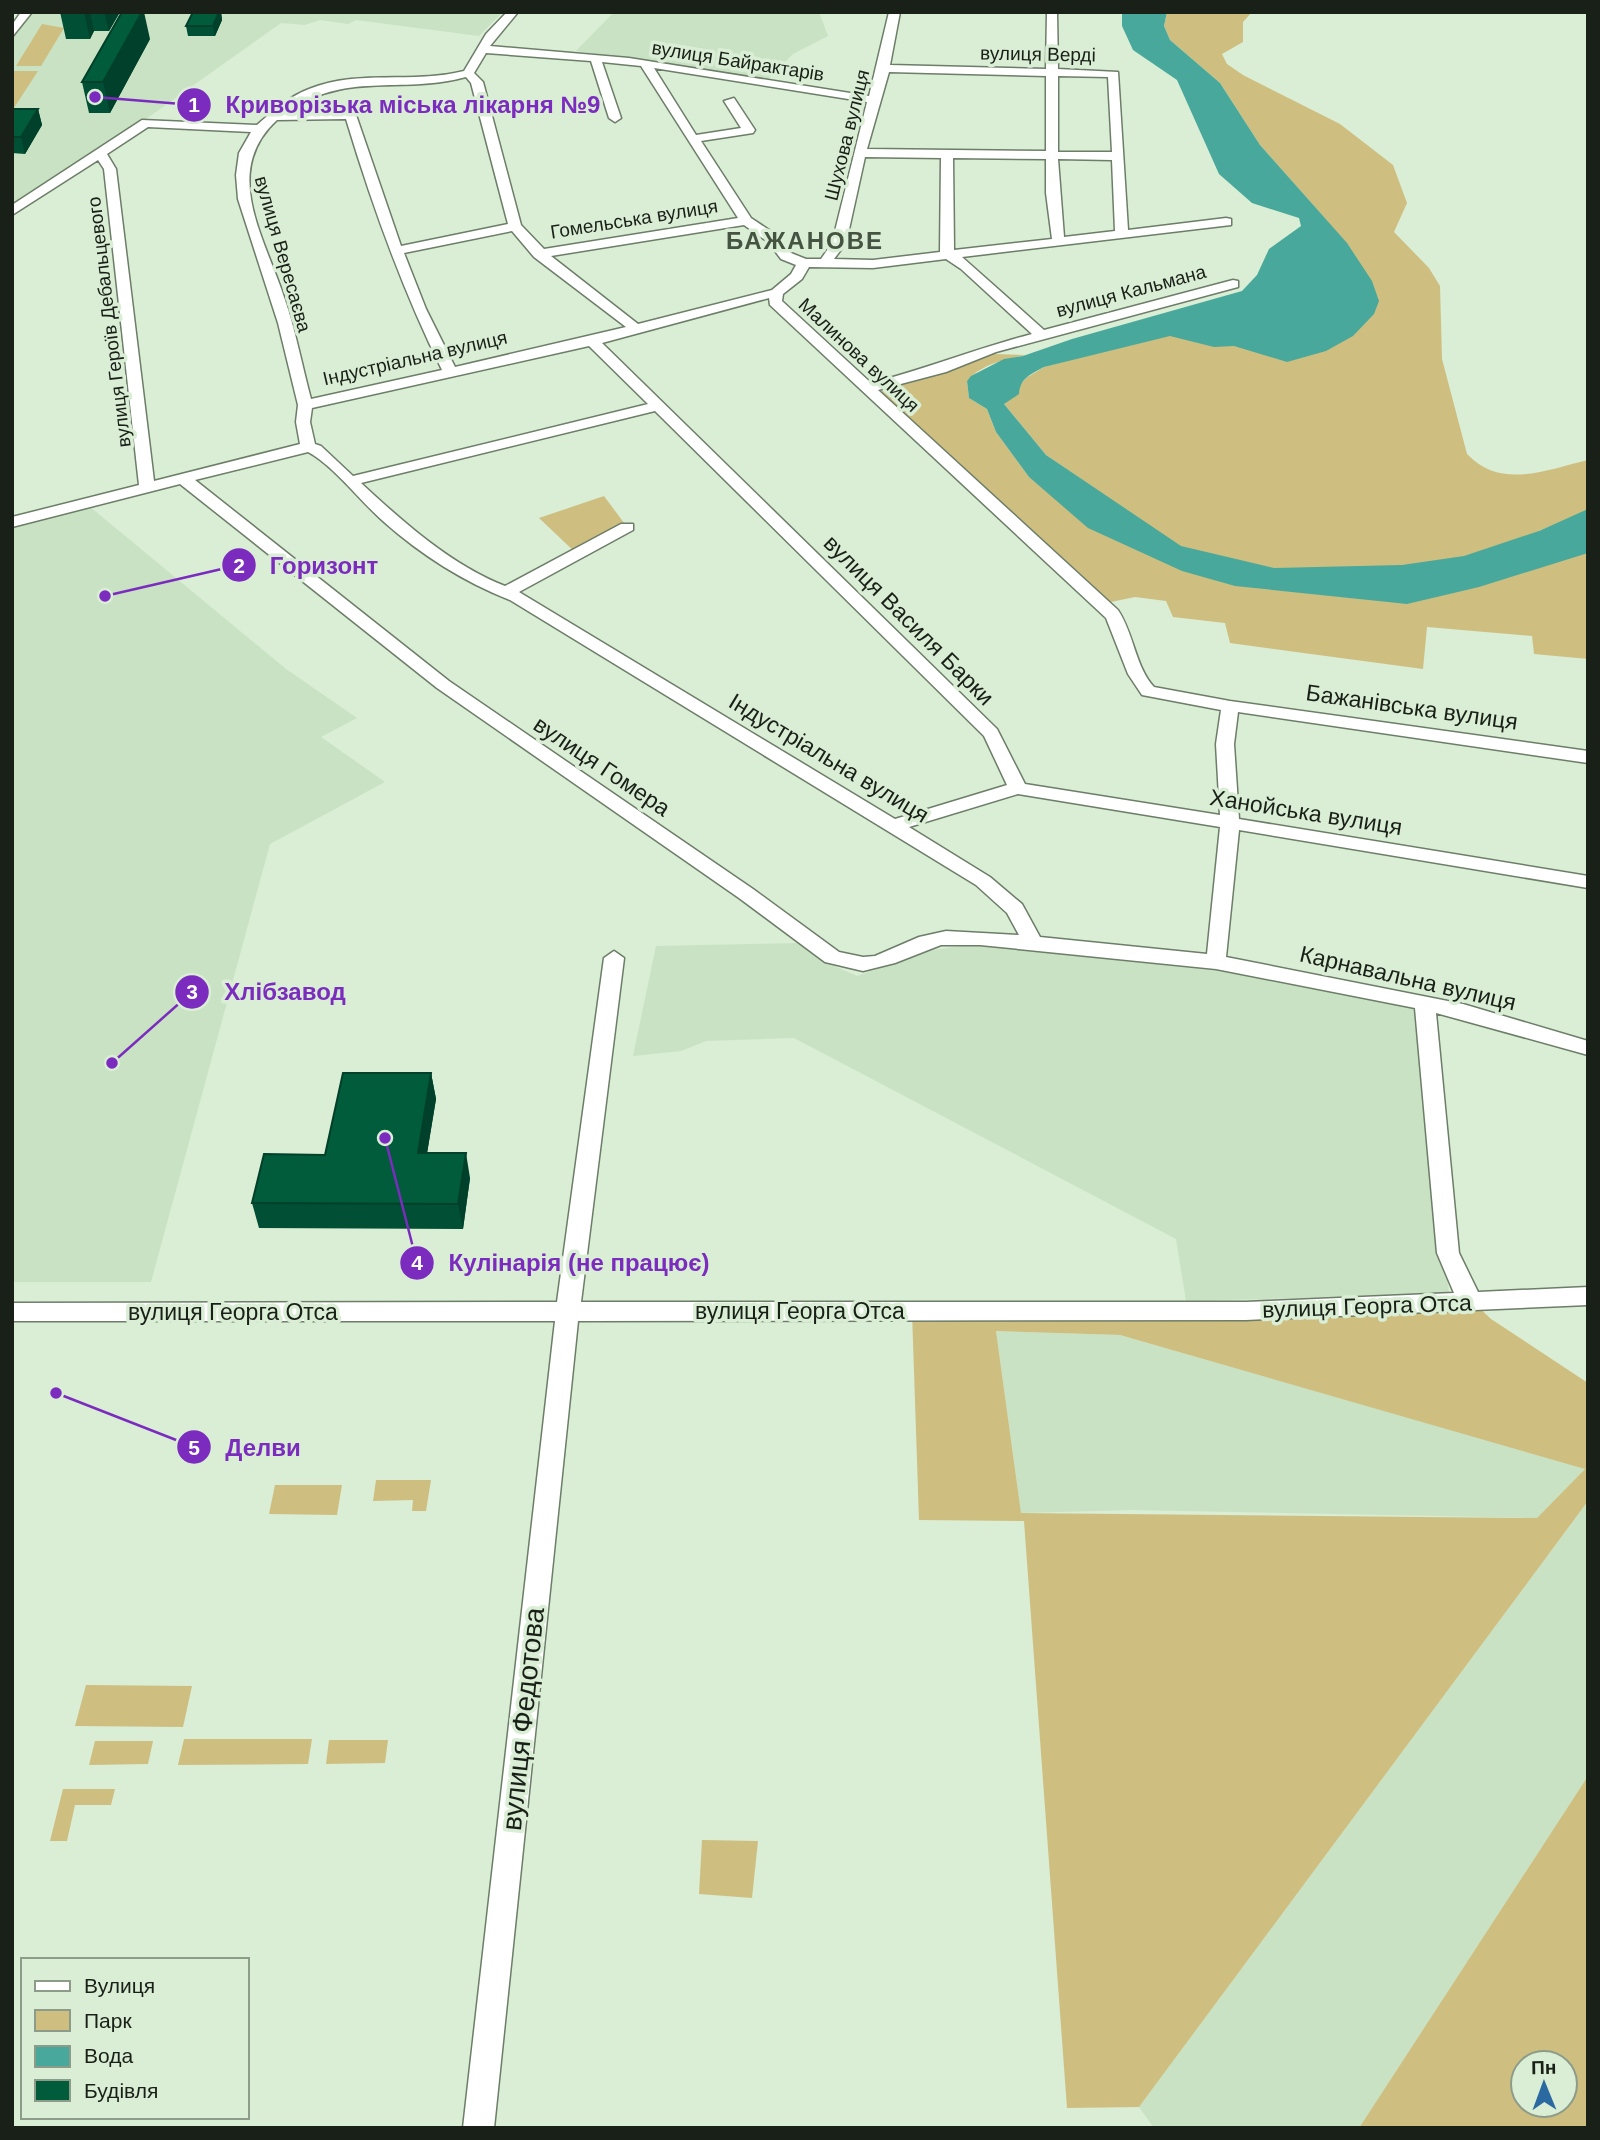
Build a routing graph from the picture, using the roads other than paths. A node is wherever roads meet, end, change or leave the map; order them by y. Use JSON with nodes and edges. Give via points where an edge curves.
{"nodes":[{"id":1,"x":27,"y":12,"type":"edge"},
{"id":2,"x":513,"y":12,"type":"edge"},
{"id":3,"x":895,"y":12,"type":"edge"},
{"id":4,"x":1052,"y":12,"type":"edge"},
{"id":5,"x":12,"y":34,"type":"edge"},
{"id":6,"x":482,"y":49,"type":"junction"},
{"id":7,"x":596,"y":57,"type":"junction"},
{"id":8,"x":645,"y":64,"type":"junction"},
{"id":9,"x":884,"y":68,"type":"junction"},
{"id":10,"x":468,"y":73,"type":"junction"},
{"id":11,"x":1054,"y":73,"type":"junction"},
{"id":12,"x":874,"y":100,"type":"junction"},
{"id":13,"x":730,"y":101,"type":"dead end"},
{"id":14,"x":271,"y":117,"type":"junction"},
{"id":15,"x":615,"y":118,"type":"dead end"},
{"id":16,"x":257,"y":129,"type":"junction"},
{"id":17,"x":691,"y":139,"type":"junction"},
{"id":18,"x":100,"y":153,"type":"junction"},
{"id":19,"x":861,"y":153,"type":"junction"},
{"id":20,"x":947,"y":154,"type":"junction"},
{"id":21,"x":1051,"y":156,"type":"junction"},
{"id":22,"x":1117,"y":156,"type":"junction"},
{"id":23,"x":12,"y":211,"type":"edge"},
{"id":24,"x":746,"y":221,"type":"junction"},
{"id":25,"x":1226,"y":222,"type":"dead end"},
{"id":26,"x":515,"y":226,"type":"junction"},
{"id":27,"x":1122,"y":233,"type":"junction"},
{"id":28,"x":1059,"y":241,"type":"junction"},
{"id":29,"x":397,"y":251,"type":"junction"},
{"id":30,"x":539,"y":254,"type":"junction"},
{"id":31,"x":947,"y":254,"type":"junction"},
{"id":32,"x":804,"y":263,"type":"junction"},
{"id":33,"x":825,"y":263,"type":"junction"},
{"id":34,"x":1233,"y":284,"type":"dead end"},
{"id":35,"x":776,"y":293,"type":"junction"},
{"id":36,"x":635,"y":328,"type":"junction"},
{"id":37,"x":1040,"y":335,"type":"junction"},
{"id":38,"x":592,"y":341,"type":"junction"},
{"id":39,"x":450,"y":371,"type":"junction"},
{"id":40,"x":868,"y":388,"type":"junction"},
{"id":41,"x":305,"y":405,"type":"junction"},
{"id":42,"x":657,"y":406,"type":"junction"},
{"id":43,"x":308,"y":447,"type":"junction"},
{"id":44,"x":185,"y":480,"type":"junction"},
{"id":45,"x":351,"y":481,"type":"junction"},
{"id":46,"x":147,"y":490,"type":"junction"},
{"id":47,"x":12,"y":522,"type":"edge"},
{"id":48,"x":627,"y":527,"type":"dead end"},
{"id":49,"x":506,"y":592,"type":"junction"},
{"id":50,"x":1230,"y":706,"type":"junction"},
{"id":51,"x":1588,"y":757,"type":"edge"},
{"id":52,"x":1017,"y":788,"type":"junction"},
{"id":53,"x":1230,"y":825,"type":"junction"},
{"id":54,"x":892,"y":826,"type":"junction"},
{"id":55,"x":1588,"y":882,"type":"edge"},
{"id":56,"x":1034,"y":944,"type":"junction"},
{"id":57,"x":614,"y":958,"type":"dead end"},
{"id":58,"x":1216,"y":962,"type":"junction"},
{"id":59,"x":1425,"y":1003,"type":"junction"},
{"id":60,"x":1588,"y":1048,"type":"edge"},
{"id":61,"x":1588,"y":1296,"type":"edge"},
{"id":62,"x":1474,"y":1303,"type":"junction"},
{"id":63,"x":568,"y":1310,"type":"junction"},
{"id":64,"x":12,"y":1312,"type":"edge"},
{"id":65,"x":478,"y":2128,"type":"edge"}],
"edges":[{"from":1,"to":5,"type":"street"},
{"from":2,"to":6,"type":"street"},
{"from":3,"to":9,"type":"street","name":"Шухова вулиця"},
{"from":4,"to":11,"type":"street"},
{"from":6,"to":7,"type":"street","name":"вулиця Байрактарів"},
{"from":6,"to":10,"type":"street"},
{"from":7,"to":8,"type":"street","name":"вулиця Байрактарів"},
{"from":7,"to":15,"type":"street"},
{"from":8,"to":12,"type":"street","name":"вулиця Байрактарів"},
{"from":8,"to":17,"type":"street"},
{"from":9,"to":11,"type":"street","name":"вулиця Верді"},
{"from":9,"to":12,"type":"street","name":"Шухова вулиця"},
{"from":10,"to":14,"type":"street","name":"вулиця Вересаєва","via":[[445,79],[324,87]]},
{"from":10,"to":26,"type":"street","via":[[477,82]]},
{"from":11,"to":21,"type":"street"},
{"from":11,"to":22,"type":"street","name":"вулиця Верді","via":[[1117,76]]},
{"from":12,"to":19,"type":"street","name":"Шухова вулиця"},
{"from":13,"to":17,"type":"street","via":[[748,130]]},
{"from":14,"to":16,"type":"street","name":"вулиця Вересаєва"},
{"from":14,"to":29,"type":"street","via":[[351,115]]},
{"from":16,"to":18,"type":"street","via":[[146,123]]},
{"from":16,"to":41,"type":"street","name":"вулиця Вересаєва","via":[[242,159],[244,196],[278,298]]},
{"from":17,"to":24,"type":"street"},
{"from":18,"to":23,"type":"street"},
{"from":18,"to":46,"type":"street","name":"вулиця Героїв Дебальцевого","via":[[110,169]]},
{"from":19,"to":20,"type":"street"},
{"from":19,"to":33,"type":"street","name":"Шухова вулиця","via":[[839,243]]},
{"from":20,"to":21,"type":"street"},
{"from":20,"to":31,"type":"street"},
{"from":21,"to":22,"type":"street"},
{"from":21,"to":28,"type":"street"},
{"from":22,"to":27,"type":"street","name":"вулиця Верді"},
{"from":24,"to":30,"type":"street","name":"Гомельська вулиця"},
{"from":24,"to":32,"type":"street","name":"Гомельська вулиця","via":[[773,239],[786,256]]},
{"from":25,"to":27,"type":"street","name":"Малинова вулиця"},
{"from":26,"to":29,"type":"street"},
{"from":26,"to":30,"type":"street"},
{"from":27,"to":28,"type":"street","name":"Малинова вулиця"},
{"from":28,"to":31,"type":"street","name":"Малинова вулиця"},
{"from":29,"to":39,"type":"street","via":[[433,343]]},
{"from":30,"to":36,"type":"street"},
{"from":31,"to":33,"type":"street","name":"Малинова вулиця","via":[[873,264]]},
{"from":31,"to":37,"type":"street","name":"вулиця Кальмана"},
{"from":32,"to":33,"type":"street","name":"Малинова вулиця"},
{"from":32,"to":35,"type":"street","name":"Малинова вулиця","via":[[797,276]]},
{"from":34,"to":37,"type":"street","name":"вулиця Кальмана"},
{"from":35,"to":36,"type":"street","name":"Індустріальна вулиця"},
{"from":35,"to":40,"type":"street","name":"Малинова вулиця","via":[[775,302],[782,310]]},
{"from":36,"to":38,"type":"street","name":"Індустріальна вулиця"},
{"from":37,"to":40,"type":"street","name":"вулиця Кальмана"},
{"from":38,"to":39,"type":"street","name":"Індустріальна вулиця"},
{"from":38,"to":42,"type":"street","name":"вулиця Василя Барки"},
{"from":39,"to":41,"type":"street","name":"Індустріальна вулиця"},
{"from":40,"to":50,"type":"street","name":"Малинова вулиця","via":[[1112,614],[1125,632],[1141,685],[1158,694]]},
{"from":41,"to":43,"type":"street","name":"Індустріальна вулиця"},
{"from":42,"to":45,"type":"street"},
{"from":42,"to":52,"type":"street","name":"вулиця Василя Барки","via":[[991,733],[1010,764]]},
{"from":43,"to":44,"type":"street"},
{"from":43,"to":45,"type":"street","name":"Індустріальна вулиця"},
{"from":44,"to":46,"type":"street"},
{"from":44,"to":56,"type":"street","name":"вулиця Гомера","via":[[428,674],[754,897],[832,957],[860,966],[877,964],[943,938]]},
{"from":45,"to":49,"type":"street","name":"Індустріальна вулиця","via":[[430,549],[482,583]]},
{"from":46,"to":47,"type":"street"},
{"from":48,"to":49,"type":"street"},
{"from":49,"to":54,"type":"street","name":"Індустріальна вулиця"},
{"from":50,"to":51,"type":"street","name":"Бажанівська вулиця"},
{"from":50,"to":53,"type":"street","via":[[1225,744]]},
{"from":52,"to":53,"type":"street","name":"Ханойська вулиця"},
{"from":52,"to":54,"type":"street"},
{"from":53,"to":55,"type":"street","name":"Ханойська вулиця"},
{"from":53,"to":58,"type":"street"},
{"from":54,"to":56,"type":"street","name":"Індустріальна вулиця","via":[[998,892],[1015,909]]},
{"from":56,"to":58,"type":"street","name":"вулиця Гомера"},
{"from":57,"to":63,"type":"street","name":"вулиця Федотова"},
{"from":58,"to":59,"type":"street","name":"Карнавальна вулиця"},
{"from":59,"to":60,"type":"street","name":"Карнавальна вулиця"},
{"from":59,"to":62,"type":"street","via":[[1446,1241],[1464,1290]]},
{"from":61,"to":62,"type":"street","name":"вулиця Георга Отса"},
{"from":62,"to":63,"type":"street","name":"вулиця Георга Отса","via":[[1246,1311]]},
{"from":63,"to":64,"type":"street","name":"вулиця Георга Отса"},
{"from":63,"to":65,"type":"street","name":"вулиця Федотова"}]}
